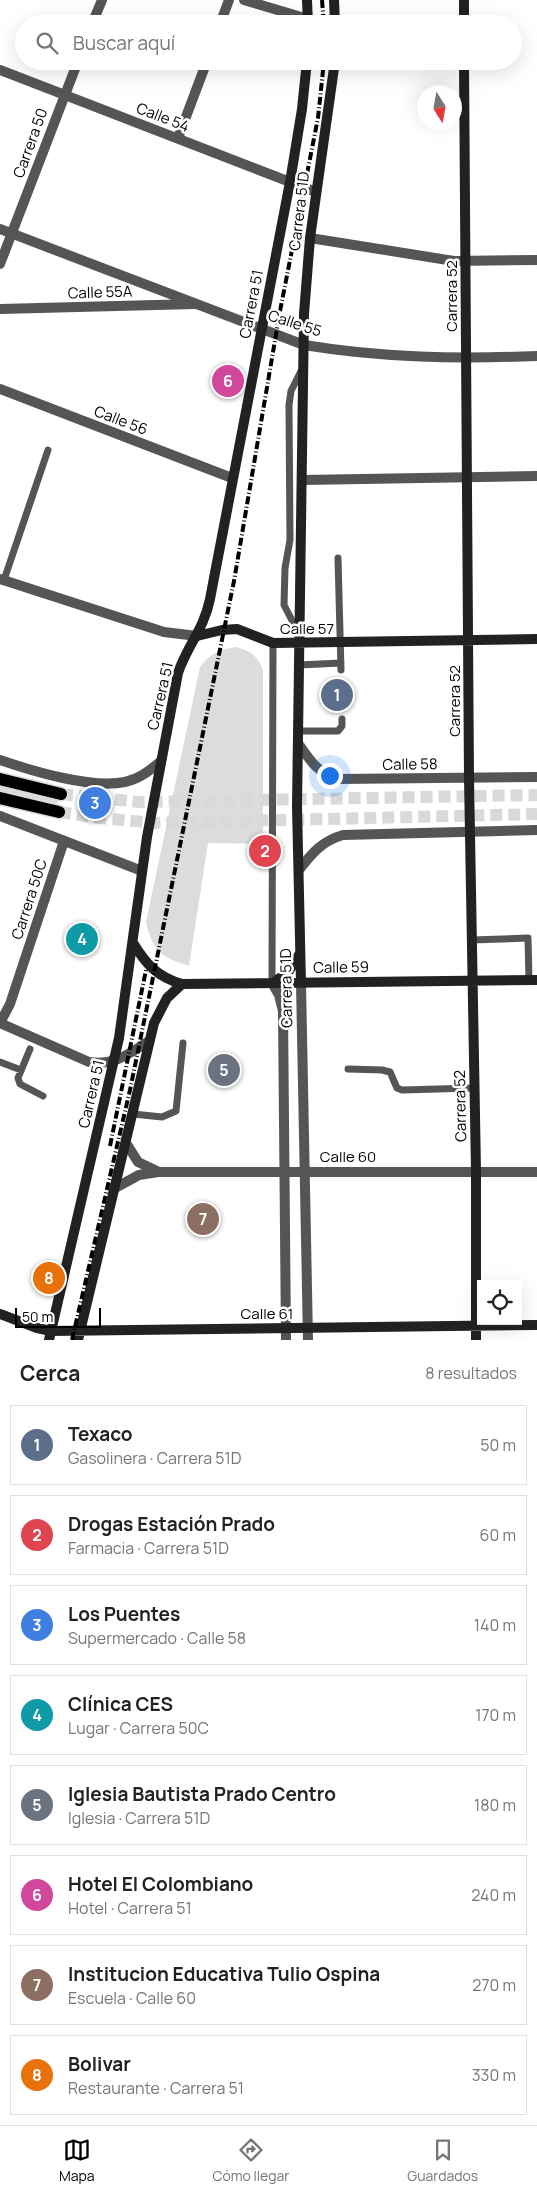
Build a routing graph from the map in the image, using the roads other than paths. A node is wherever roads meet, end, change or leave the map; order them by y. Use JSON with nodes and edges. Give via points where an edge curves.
{"nodes":[{"id":1,"x":102,"y":0,"type":"edge"},
{"id":2,"x":229,"y":0,"type":"edge"},
{"id":3,"x":244,"y":0,"type":"edge"},
{"id":4,"x":307,"y":0,"type":"edge"},
{"id":5,"x":334,"y":0,"type":"edge"},
{"id":6,"x":464,"y":0,"type":"edge"},
{"id":7,"x":96,"y":15,"type":"edge"},
{"id":8,"x":223,"y":15,"type":"edge"},
{"id":9,"x":290,"y":15,"type":"edge"},
{"id":10,"x":308,"y":15,"type":"edge"},
{"id":11,"x":335,"y":15,"type":"edge"},
{"id":12,"x":464,"y":15,"type":"edge"},
{"id":13,"x":0,"y":70,"type":"edge"},
{"id":14,"x":74,"y":70,"type":"edge"},
{"id":15,"x":204,"y":70,"type":"edge"},
{"id":16,"x":306,"y":70,"type":"edge"},
{"id":17,"x":334,"y":70,"type":"edge"},
{"id":18,"x":464,"y":70,"type":"edge"},
{"id":19,"x":64,"y":95,"type":"junction"},
{"id":20,"x":178,"y":138,"type":"junction"},
{"id":21,"x":290,"y":182,"type":"junction"},
{"id":22,"x":316,"y":192,"type":"junction"},
{"id":23,"x":0,"y":229,"type":"edge"},
{"id":24,"x":12,"y":234,"type":"junction"},
{"id":25,"x":310,"y":238,"type":"junction"},
{"id":26,"x":537,"y":260,"type":"edge"},
{"id":27,"x":466,"y":261,"type":"junction"},
{"id":28,"x":0,"y":264,"type":"edge"},
{"id":29,"x":201,"y":304,"type":"junction"},
{"id":30,"x":0,"y":309,"type":"edge"},
{"id":31,"x":261,"y":328,"type":"junction"},
{"id":32,"x":304,"y":345,"type":"junction"},
{"id":33,"x":537,"y":356,"type":"edge"},
{"id":34,"x":466,"y":358,"type":"junction"},
{"id":35,"x":304,"y":366,"type":"junction"},
{"id":36,"x":0,"y":389,"type":"edge"},
{"id":37,"x":48,"y":450,"type":"dead end"},
{"id":38,"x":537,"y":476,"type":"edge"},
{"id":39,"x":467,"y":477,"type":"junction"},
{"id":40,"x":232,"y":478,"type":"junction"},
{"id":41,"x":302,"y":480,"type":"junction"},
{"id":42,"x":338,"y":558,"type":"dead end"},
{"id":43,"x":2,"y":579,"type":"edge"},
{"id":44,"x":197,"y":636,"type":"junction"},
{"id":45,"x":299,"y":639,"type":"junction"},
{"id":46,"x":537,"y":639,"type":"edge"},
{"id":47,"x":468,"y":640,"type":"junction"},
{"id":48,"x":341,"y":642,"type":"junction"},
{"id":49,"x":273,"y":643,"type":"junction"},
{"id":50,"x":299,"y":665,"type":"junction"},
{"id":51,"x":342,"y":719,"type":"dead end"},
{"id":52,"x":298,"y":731,"type":"junction"},
{"id":53,"x":298,"y":743,"type":"junction"},
{"id":54,"x":0,"y":760,"type":"edge"},
{"id":55,"x":161,"y":761,"type":"junction"},
{"id":56,"x":537,"y":777,"type":"edge"},
{"id":57,"x":469,"y":778,"type":"junction"},
{"id":58,"x":0,"y":779,"type":"edge"},
{"id":59,"x":61,"y":794,"type":"tunnel mouth"},
{"id":60,"x":0,"y":798,"type":"edge"},
{"id":61,"x":58,"y":812,"type":"tunnel mouth"},
{"id":62,"x":0,"y":816,"type":"edge"},
{"id":63,"x":537,"y":830,"type":"edge"},
{"id":64,"x":470,"y":831,"type":"junction"},
{"id":65,"x":64,"y":841,"type":"junction"},
{"id":66,"x":299,"y":870,"type":"junction"},
{"id":67,"x":142,"y":871,"type":"junction"},
{"id":68,"x":472,"y":940,"type":"junction"},
{"id":69,"x":133,"y":943,"type":"junction"},
{"id":70,"x":300,"y":953,"type":"junction"},
{"id":71,"x":473,"y":980,"type":"junction"},
{"id":72,"x":533,"y":980,"type":"edge"},
{"id":73,"x":272,"y":983,"type":"junction"},
{"id":74,"x":301,"y":983,"type":"junction"},
{"id":75,"x":182,"y":984,"type":"junction"},
{"id":76,"x":0,"y":1023,"type":"edge"},
{"id":77,"x":149,"y":1041,"type":"junction"},
{"id":78,"x":183,"y":1044,"type":"dead end"},
{"id":79,"x":30,"y":1049,"type":"dead end"},
{"id":80,"x":0,"y":1062,"type":"edge"},
{"id":81,"x":114,"y":1062,"type":"junction"},
{"id":82,"x":348,"y":1069,"type":"dead end"},
{"id":83,"x":21,"y":1070,"type":"junction"},
{"id":84,"x":474,"y":1088,"type":"junction"},
{"id":85,"x":43,"y":1096,"type":"dead end"},
{"id":86,"x":133,"y":1114,"type":"junction"},
{"id":87,"x":126,"y":1143,"type":"junction"},
{"id":88,"x":284,"y":1171,"type":"junction"},
{"id":89,"x":306,"y":1171,"type":"junction"},
{"id":90,"x":476,"y":1171,"type":"junction"},
{"id":91,"x":158,"y":1172,"type":"junction"},
{"id":92,"x":537,"y":1172,"type":"edge"},
{"id":93,"x":115,"y":1188,"type":"junction"},
{"id":94,"x":0,"y":1314,"type":"edge"},
{"id":95,"x":537,"y":1325,"type":"edge"},
{"id":96,"x":476,"y":1326,"type":"junction"},
{"id":97,"x":286,"y":1328,"type":"junction"},
{"id":98,"x":308,"y":1328,"type":"junction"},
{"id":99,"x":50,"y":1335,"type":"edge"},
{"id":100,"x":79,"y":1336,"type":"edge"},
{"id":101,"x":286,"y":1340,"type":"edge"},
{"id":102,"x":308,"y":1340,"type":"edge"},
{"id":103,"x":476,"y":1340,"type":"edge"}],
"edges":[{"from":1,"to":7,"type":"street"},
{"from":2,"to":8,"type":"street"},
{"from":3,"to":9,"type":"street"},
{"from":4,"to":10,"type":"main road"},
{"from":5,"to":11,"type":"main road"},
{"from":6,"to":12,"type":"main road"},
{"from":13,"to":19,"type":"street","name":"Calle 54"},
{"from":14,"to":19,"type":"street","name":"Carrera 50"},
{"from":15,"to":20,"type":"street"},
{"from":16,"to":21,"type":"main road","name":"Carrera 51"},
{"from":17,"to":22,"type":"main road","name":"Carrera 51D"},
{"from":18,"to":27,"type":"main road","name":"Carrera 52"},
{"from":19,"to":20,"type":"street","name":"Calle 54"},
{"from":19,"to":24,"type":"street","name":"Carrera 50"},
{"from":20,"to":21,"type":"street","name":"Calle 54"},
{"from":21,"to":22,"type":"street","name":"Calle 54"},
{"from":21,"to":31,"type":"main road","name":"Carrera 51"},
{"from":22,"to":25,"type":"main road","name":"Carrera 51D"},
{"from":23,"to":24,"type":"street","name":"Calle 55"},
{"from":24,"to":28,"type":"street","name":"Carrera 50"},
{"from":24,"to":29,"type":"street","name":"Calle 55"},
{"from":25,"to":27,"type":"street"},
{"from":25,"to":32,"type":"main road","name":"Carrera 51D"},
{"from":26,"to":27,"type":"street"},
{"from":27,"to":34,"type":"main road","name":"Carrera 52"},
{"from":29,"to":30,"type":"street","name":"Calle 55A"},
{"from":29,"to":31,"type":"street","name":"Calle 55"},
{"from":31,"to":32,"type":"street","name":"Calle 55"},
{"from":31,"to":40,"type":"main road","name":"Carrera 51"},
{"from":32,"to":34,"type":"street","name":"Calle 55","via":[[379,356]]},
{"from":32,"to":35,"type":"main road","name":"Carrera 51D"},
{"from":33,"to":34,"type":"street","name":"Calle 55"},
{"from":34,"to":39,"type":"main road","name":"Carrera 52"},
{"from":35,"to":41,"type":"main road","name":"Carrera 51D"},
{"from":35,"to":45,"type":"lane","name":"Carrera 51D","via":[[291,391],[290,540],[284,605]]},
{"from":36,"to":40,"type":"street","name":"Calle 56"},
{"from":37,"to":43,"type":"lane"},
{"from":38,"to":39,"type":"street"},
{"from":39,"to":41,"type":"street"},
{"from":39,"to":47,"type":"main road","name":"Carrera 52"},
{"from":40,"to":44,"type":"main road","name":"Carrera 51","via":[[207,613]]},
{"from":41,"to":45,"type":"main road","name":"Carrera 51D"},
{"from":42,"to":48,"type":"lane"},
{"from":43,"to":44,"type":"street","name":"Calle 57","via":[[164,632]]},
{"from":44,"to":49,"type":"main road","name":"Calle 57","via":[[237,629]]},
{"from":44,"to":55,"type":"main road","name":"Carrera 51","via":[[178,673]]},
{"from":45,"to":48,"type":"main road","name":"Calle 57"},
{"from":45,"to":49,"type":"main road","name":"Calle 57"},
{"from":45,"to":50,"type":"main road","name":"Carrera 51D"},
{"from":46,"to":47,"type":"main road","name":"Calle 57"},
{"from":47,"to":48,"type":"main road","name":"Calle 57"},
{"from":47,"to":57,"type":"main road","name":"Carrera 52"},
{"from":48,"to":50,"type":"lane","via":[[341,667]]},
{"from":49,"to":73,"type":"lane","name":"Carrera 51D"},
{"from":50,"to":52,"type":"main road","name":"Carrera 51D"},
{"from":51,"to":52,"type":"lane","via":[[338,731]]},
{"from":52,"to":53,"type":"main road","name":"Carrera 51D"},
{"from":53,"to":57,"type":"street","name":"Calle 58","via":[[316,768],[338,779]]},
{"from":53,"to":66,"type":"main road","name":"Carrera 51D"},
{"from":54,"to":55,"type":"street","via":[[68,778],[115,783],[138,778]]},
{"from":55,"to":67,"type":"main road","name":"Carrera 51"},
{"from":56,"to":57,"type":"street","name":"Calle 58"},
{"from":57,"to":64,"type":"main road","name":"Carrera 52"},
{"from":58,"to":59,"type":"main road"},
{"from":60,"to":61,"type":"main road"},
{"from":62,"to":65,"type":"street"},
{"from":63,"to":64,"type":"street"},
{"from":64,"to":66,"type":"street","via":[[343,835],[319,846]]},
{"from":64,"to":68,"type":"main road","name":"Carrera 52"},
{"from":65,"to":67,"type":"street"},
{"from":65,"to":76,"type":"street","name":"Carrera 50C","via":[[10,1004]]},
{"from":66,"to":70,"type":"main road","name":"Carrera 51D"},
{"from":67,"to":69,"type":"main road","name":"Carrera 51"},
{"from":68,"to":71,"type":"main road","name":"Carrera 52"},
{"from":68,"to":72,"type":"lane","via":[[528,938]]},
{"from":69,"to":75,"type":"main road","name":"Calle 59","via":[[150,968]]},
{"from":69,"to":81,"type":"main road","name":"Carrera 51"},
{"from":70,"to":73,"type":"main road","via":[[289,971]]},
{"from":70,"to":74,"type":"main road","name":"Carrera 51D"},
{"from":71,"to":72,"type":"main road","name":"Calle 59"},
{"from":71,"to":74,"type":"main road","name":"Calle 59"},
{"from":71,"to":84,"type":"main road","name":"Carrera 52"},
{"from":73,"to":74,"type":"main road","name":"Calle 59"},
{"from":73,"to":75,"type":"main road","name":"Calle 59"},
{"from":73,"to":88,"type":"street","name":"Carrera 51D","via":[[283,1011]]},
{"from":74,"to":89,"type":"street","name":"Carrera 51D"},
{"from":75,"to":77,"type":"main road","via":[[161,1007]]},
{"from":76,"to":81,"type":"street","via":[[88,1062]]},
{"from":77,"to":81,"type":"street"},
{"from":77,"to":86,"type":"main road"},
{"from":78,"to":86,"type":"lane","via":[[176,1111],[162,1117]]},
{"from":79,"to":83,"type":"lane"},
{"from":80,"to":83,"type":"lane"},
{"from":81,"to":99,"type":"main road","name":"Carrera 51"},
{"from":82,"to":84,"type":"lane","via":[[390,1072],[402,1090]]},
{"from":83,"to":85,"type":"lane","via":[[20,1084]]},
{"from":84,"to":90,"type":"main road","name":"Carrera 52"},
{"from":86,"to":87,"type":"main road"},
{"from":87,"to":91,"type":"street","via":[[138,1162]]},
{"from":87,"to":93,"type":"main road"},
{"from":88,"to":89,"type":"street","name":"Calle 60"},
{"from":88,"to":91,"type":"street","name":"Calle 60"},
{"from":88,"to":97,"type":"street","name":"Carrera 51D"},
{"from":89,"to":90,"type":"street","name":"Calle 60"},
{"from":89,"to":98,"type":"street","name":"Carrera 51D"},
{"from":90,"to":92,"type":"street","name":"Calle 60"},
{"from":90,"to":96,"type":"main road","name":"Carrera 52"},
{"from":91,"to":93,"type":"street","name":"Calle 60","via":[[139,1175]]},
{"from":93,"to":100,"type":"main road"},
{"from":94,"to":99,"type":"main road","name":"Calle 61"},
{"from":95,"to":96,"type":"main road","name":"Calle 61"},
{"from":96,"to":98,"type":"main road","name":"Calle 61"},
{"from":96,"to":103,"type":"main road","name":"Carrera 52"},
{"from":97,"to":98,"type":"main road","name":"Calle 61"},
{"from":97,"to":100,"type":"main road","name":"Calle 61"},
{"from":97,"to":101,"type":"street","name":"Carrera 51D"},
{"from":98,"to":102,"type":"street","name":"Carrera 51D"},
{"from":99,"to":100,"type":"main road","name":"Calle 61"}]}
